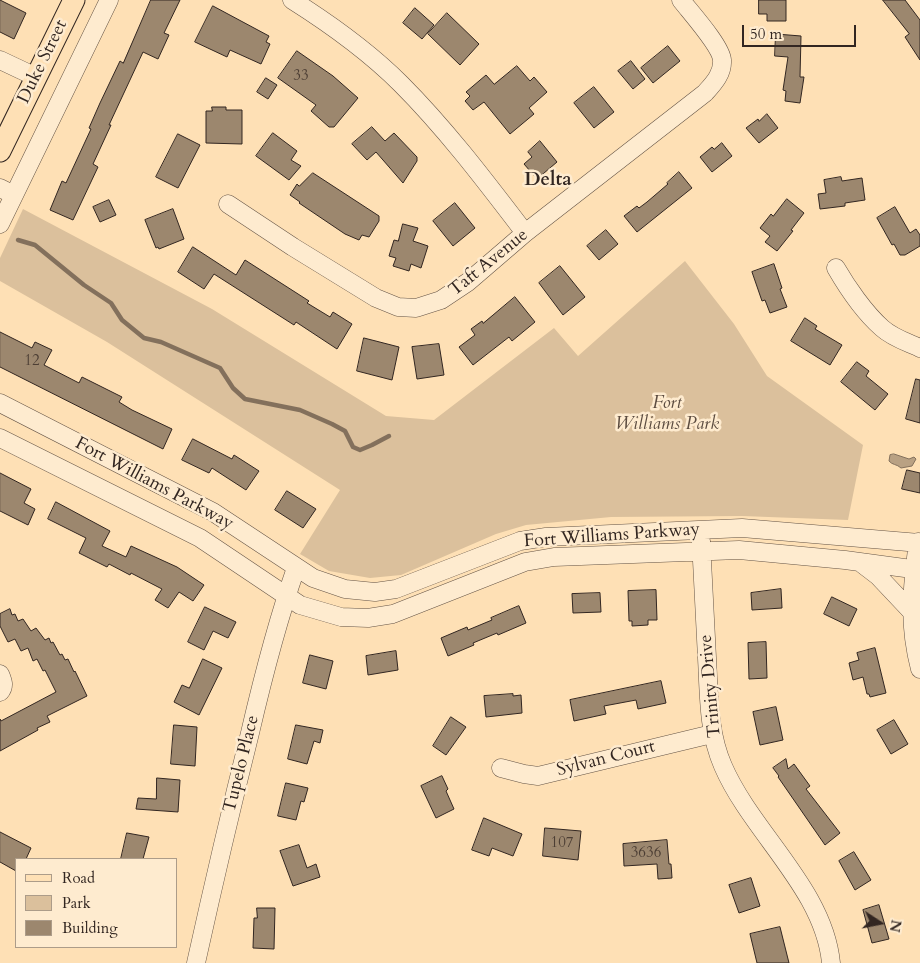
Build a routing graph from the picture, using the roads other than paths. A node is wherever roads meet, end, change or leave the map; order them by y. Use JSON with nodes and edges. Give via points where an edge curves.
{"nodes":[{"id":1,"x":74,"y":0,"type":"edge"},
{"id":2,"x":109,"y":0,"type":"edge"},
{"id":3,"x":292,"y":0,"type":"edge"},
{"id":4,"x":681,"y":0,"type":"edge"},
{"id":5,"x":0,"y":60,"type":"edge"},
{"id":6,"x":36,"y":77,"type":"junction"},
{"id":7,"x":0,"y":151,"type":"edge"},
{"id":8,"x":7,"y":192,"type":"edge"},
{"id":9,"x":228,"y":204,"type":"dead end"},
{"id":10,"x":0,"y":224,"type":"edge"},
{"id":11,"x":525,"y":233,"type":"junction"},
{"id":12,"x":836,"y":268,"type":"dead end"},
{"id":13,"x":920,"y":348,"type":"edge"},
{"id":14,"x":0,"y":404,"type":"edge"},
{"id":15,"x":0,"y":438,"type":"edge"},
{"id":16,"x":700,"y":529,"type":"junction"},
{"id":17,"x":919,"y":542,"type":"edge"},
{"id":18,"x":701,"y":550,"type":"junction"},
{"id":19,"x":859,"y":562,"type":"junction"},
{"id":20,"x":296,"y":568,"type":"junction"},
{"id":21,"x":917,"y":570,"type":"edge"},
{"id":22,"x":286,"y":596,"type":"junction"},
{"id":23,"x":911,"y":611,"type":"junction"},
{"id":24,"x":920,"y":669,"type":"edge"},
{"id":25,"x":0,"y":674,"type":"edge"},
{"id":26,"x":0,"y":692,"type":"edge"},
{"id":27,"x":712,"y":734,"type":"junction"},
{"id":28,"x":501,"y":768,"type":"dead end"},
{"id":29,"x":196,"y":963,"type":"edge"},
{"id":30,"x":831,"y":963,"type":"edge"}],
"edges":[{"from":1,"to":6,"type":"main road","name":"Duke Street"},
{"from":2,"to":8,"type":"street"},
{"from":3,"to":11,"type":"street","via":[[350,41],[399,82],[471,163]]},
{"from":4,"to":11,"type":"street","name":"Taft Avenue","via":[[719,49],[722,59],[718,78],[705,94]]},
{"from":5,"to":6,"type":"street"},
{"from":6,"to":7,"type":"main road","name":"Duke Street"},
{"from":8,"to":10,"type":"street"},
{"from":9,"to":11,"type":"street","name":"Taft Avenue","via":[[343,279],[398,307],[416,308],[452,294]]},
{"from":12,"to":13,"type":"street","via":[[845,284],[882,328]]},
{"from":14,"to":20,"type":"street","name":"Fort Williams Parkway","via":[[213,512]]},
{"from":15,"to":22,"type":"street","name":"Fort Williams Parkway","via":[[200,538]]},
{"from":16,"to":17,"type":"street","name":"Fort Williams Parkway","via":[[742,528]]},
{"from":16,"to":18,"type":"street","name":"Trinity Drive"},
{"from":16,"to":20,"type":"street","name":"Fort Williams Parkway","via":[[520,541],[420,580],[375,592],[345,589]]},
{"from":17,"to":21,"type":"street"},
{"from":18,"to":19,"type":"street","name":"Fort Williams Parkway","via":[[739,550]]},
{"from":18,"to":22,"type":"street","name":"Fort Williams Parkway","via":[[554,557],[525,562],[393,614],[368,618],[341,617],[300,605]]},
{"from":18,"to":27,"type":"street","name":"Trinity Drive"},
{"from":19,"to":21,"type":"street","name":"Fort Williams Parkway"},
{"from":19,"to":23,"type":"street","via":[[878,576]]},
{"from":20,"to":22,"type":"street","name":"Tupelo Place"},
{"from":21,"to":23,"type":"street"},
{"from":22,"to":29,"type":"street","name":"Tupelo Place","via":[[240,770]]},
{"from":23,"to":24,"type":"street"},
{"from":25,"to":26,"type":"street","via":[[3,683]]},
{"from":27,"to":28,"type":"street","name":"Sylvan Court","via":[[538,776]]},
{"from":27,"to":30,"type":"street","name":"Trinity Drive","via":[[723,766],[750,814],[818,913]]}]}
